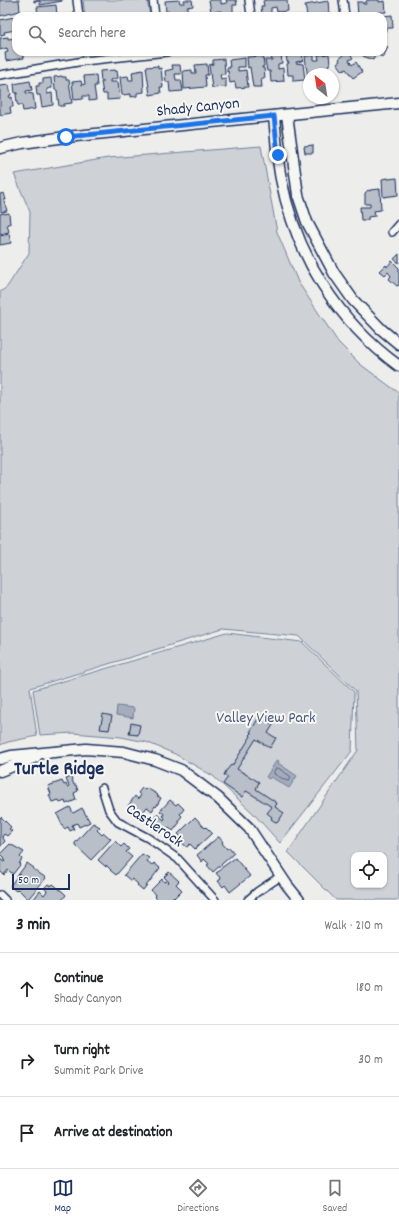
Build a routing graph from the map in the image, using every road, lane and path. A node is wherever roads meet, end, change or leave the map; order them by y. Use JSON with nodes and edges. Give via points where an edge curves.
{"nodes":[{"id":1,"x":77,"y":0,"type":"edge"},
{"id":2,"x":153,"y":0,"type":"edge"},
{"id":3,"x":249,"y":0,"type":"edge"},
{"id":4,"x":343,"y":0,"type":"edge"},
{"id":5,"x":78,"y":12,"type":"edge"},
{"id":6,"x":154,"y":12,"type":"edge"},
{"id":7,"x":250,"y":12,"type":"edge"},
{"id":8,"x":344,"y":12,"type":"edge"},
{"id":9,"x":83,"y":56,"type":"edge"},
{"id":10,"x":128,"y":56,"type":"edge"},
{"id":11,"x":84,"y":61,"type":"junction"},
{"id":12,"x":0,"y":74,"type":"edge"},
{"id":13,"x":399,"y":103,"type":"edge"},
{"id":14,"x":287,"y":115,"type":"junction"},
{"id":15,"x":274,"y":116,"type":"junction"},
{"id":16,"x":0,"y":148,"type":"edge"},
{"id":17,"x":399,"y":224,"type":"edge"},
{"id":18,"x":392,"y":232,"type":"dead end"},
{"id":19,"x":399,"y":344,"type":"edge"},
{"id":20,"x":399,"y":366,"type":"edge"},
{"id":21,"x":49,"y":752,"type":"junction"},
{"id":22,"x":0,"y":759,"type":"edge"},
{"id":23,"x":0,"y":771,"type":"edge"},
{"id":24,"x":102,"y":788,"type":"dead end"},
{"id":25,"x":281,"y":876,"type":"junction"},
{"id":26,"x":0,"y":895,"type":"edge"},
{"id":27,"x":6,"y":900,"type":"edge"},
{"id":28,"x":215,"y":900,"type":"edge"},
{"id":29,"x":248,"y":900,"type":"edge"},
{"id":30,"x":299,"y":900,"type":"edge"}],
"edges":[{"from":1,"to":5,"type":"street"},
{"from":2,"to":6,"type":"street"},
{"from":3,"to":7,"type":"street"},
{"from":4,"to":8,"type":"street"},
{"from":9,"to":11,"type":"street"},
{"from":10,"to":11,"type":"street"},
{"from":11,"to":12,"type":"street"},
{"from":13,"to":14,"type":"street","name":"Shady Canyon"},
{"from":14,"to":15,"type":"street","name":"Shady Canyon"},
{"from":14,"to":19,"type":"street","via":[[298,195],[307,222],[334,273],[354,300]]},
{"from":15,"to":16,"type":"street","name":"Shady Canyon","via":[[66,137]]},
{"from":15,"to":20,"type":"street","via":[[281,179],[288,208],[305,255],[332,300],[347,319]]},
{"from":17,"to":18,"type":"street"},
{"from":21,"to":22,"type":"street"},
{"from":21,"to":23,"type":"street"},
{"from":21,"to":25,"type":"street","via":[[86,749],[124,752],[181,770],[218,798],[249,828]]},
{"from":24,"to":28,"type":"street","name":"Castlerock","via":[[109,810],[118,822],[148,838],[178,859]]},
{"from":25,"to":29,"type":"street"},
{"from":25,"to":30,"type":"street"},
{"from":26,"to":27,"type":"street"}]}
